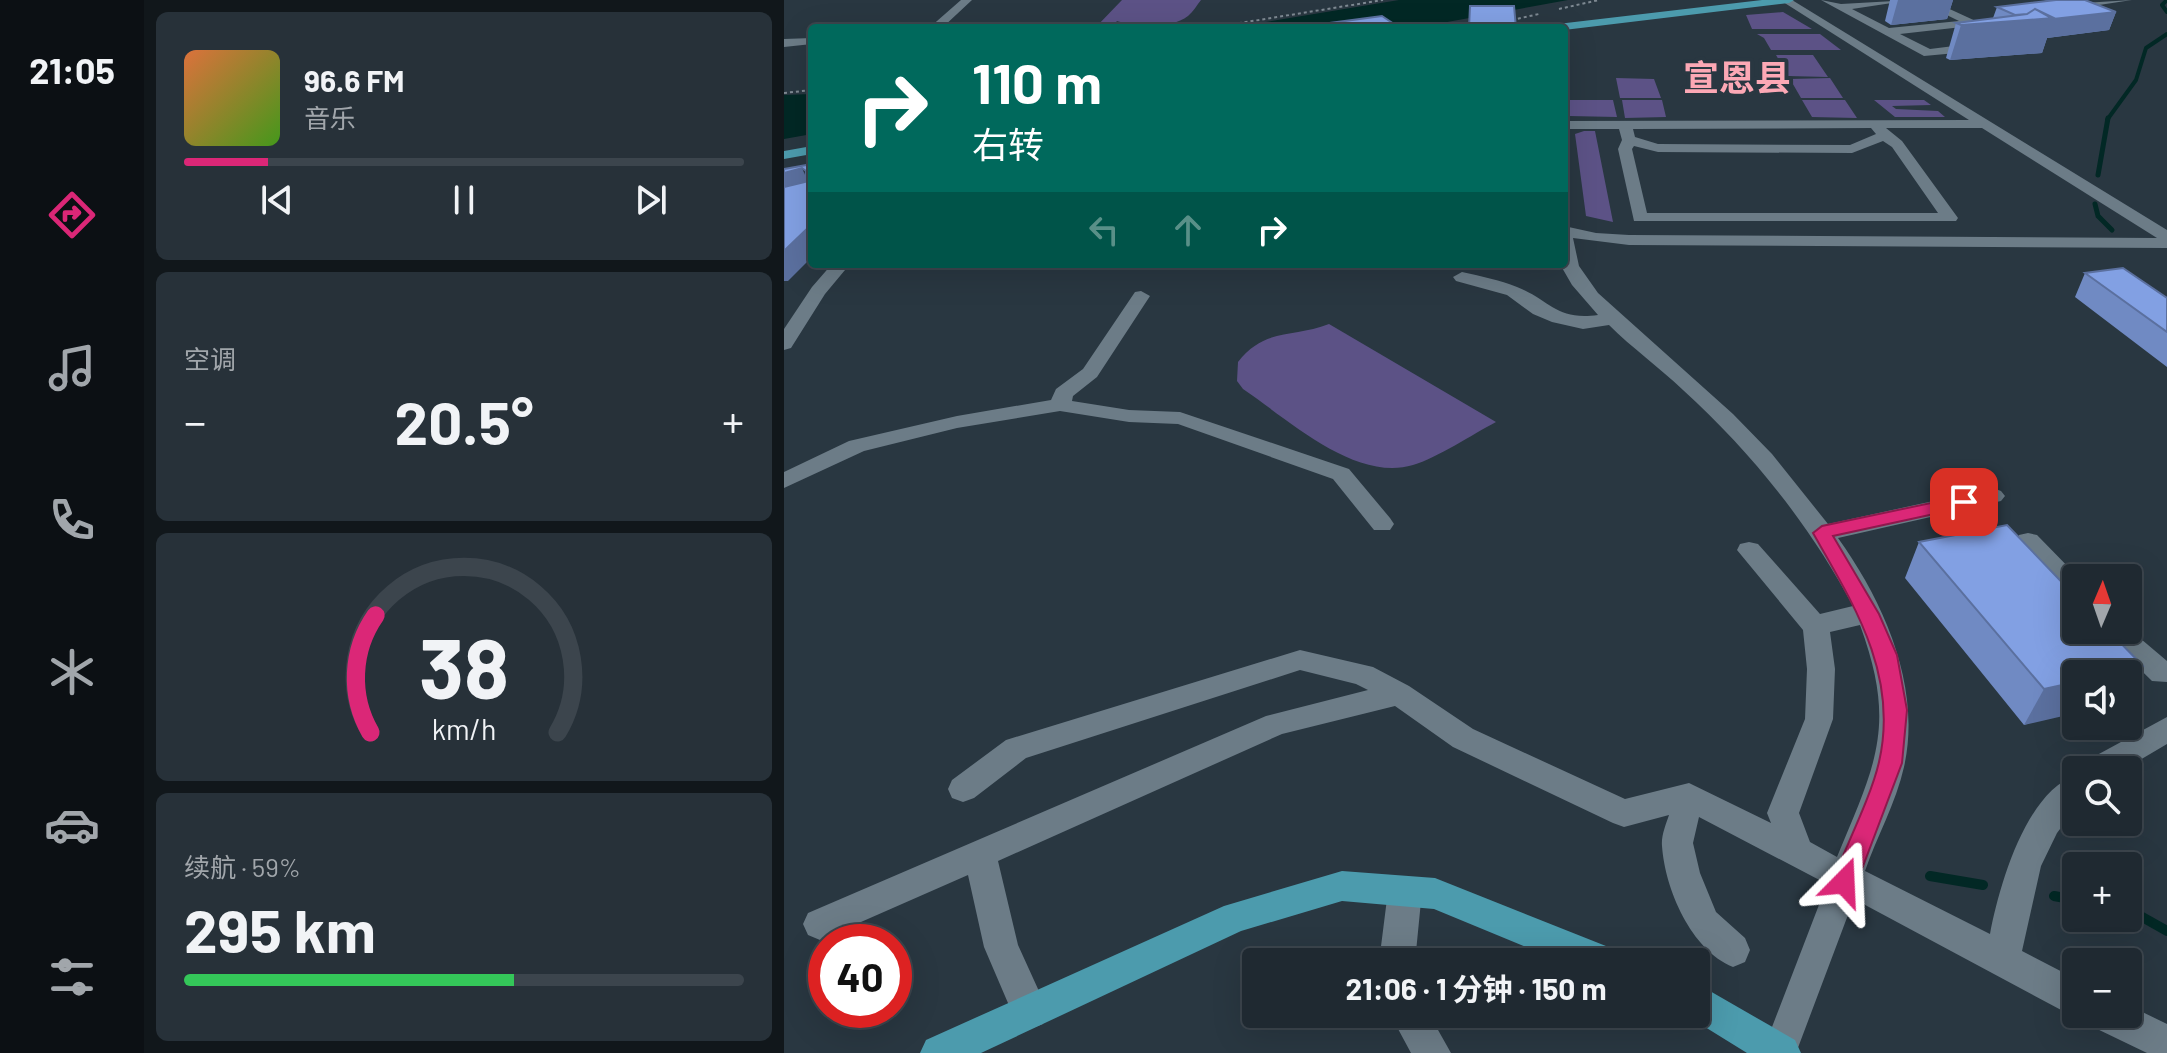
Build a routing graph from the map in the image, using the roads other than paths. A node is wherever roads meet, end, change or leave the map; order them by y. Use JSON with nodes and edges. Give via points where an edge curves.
{"nodes":[{"id":1,"x":967,"y":0,"type":"edge"},
{"id":2,"x":1787,"y":0,"type":"edge"},
{"id":3,"x":1826,"y":0,"type":"edge"},
{"id":4,"x":1907,"y":0,"type":"edge"},
{"id":5,"x":1921,"y":0,"type":"edge"},
{"id":6,"x":2049,"y":0,"type":"edge"},
{"id":7,"x":2127,"y":0,"type":"edge"},
{"id":8,"x":1840,"y":7,"type":"junction"},
{"id":9,"x":1973,"y":23,"type":"junction"},
{"id":10,"x":940,"y":24,"type":"edge"},
{"id":11,"x":1568,"y":26,"type":"edge"},
{"id":12,"x":1888,"y":32,"type":"junction"},
{"id":13,"x":808,"y":41,"type":"edge"},
{"id":14,"x":784,"y":43,"type":"edge"},
{"id":15,"x":1985,"y":124,"type":"junction"},
{"id":16,"x":1568,"y":125,"type":"edge"},
{"id":17,"x":1880,"y":131,"type":"junction"},
{"id":18,"x":1627,"y":132,"type":"junction"},
{"id":19,"x":808,"y":151,"type":"edge"},
{"id":20,"x":784,"y":155,"type":"edge"},
{"id":21,"x":1568,"y":234,"type":"edge"},
{"id":22,"x":2167,"y":240,"type":"edge"},
{"id":23,"x":1568,"y":255,"type":"edge"},
{"id":24,"x":838,"y":268,"type":"edge"},
{"id":25,"x":1462,"y":277,"type":"dead end"},
{"id":26,"x":1141,"y":296,"type":"dead end"},
{"id":27,"x":1615,"y":319,"type":"junction"},
{"id":28,"x":784,"y":344,"type":"edge"},
{"id":29,"x":1060,"y":405,"type":"junction"},
{"id":30,"x":784,"y":481,"type":"edge"},
{"id":31,"x":1993,"y":496,"type":"dead end"},
{"id":32,"x":1382,"y":524,"type":"dead end"},
{"id":33,"x":1822,"y":533,"type":"junction"},
{"id":34,"x":2028,"y":541,"type":"dead end"},
{"id":35,"x":1749,"y":550,"type":"dead end"},
{"id":36,"x":2062,"y":576,"type":"edge"},
{"id":37,"x":1873,"y":624,"type":"junction"},
{"id":38,"x":1816,"y":627,"type":"junction"},
{"id":39,"x":2128,"y":644,"type":"edge"},
{"id":40,"x":2165,"y":677,"type":"edge"},
{"id":41,"x":1399,"y":694,"type":"junction"},
{"id":42,"x":2167,"y":729,"type":"edge"},
{"id":43,"x":2121,"y":756,"type":"edge"},
{"id":44,"x":963,"y":789,"type":"dead end"},
{"id":45,"x":1689,"y":796,"type":"junction"},
{"id":46,"x":2062,"y":799,"type":"edge"},
{"id":47,"x":1797,"y":852,"type":"junction"},
{"id":48,"x":980,"y":853,"type":"junction"},
{"id":49,"x":1405,"y":891,"type":"junction"},
{"id":50,"x":820,"y":924,"type":"dead end"},
{"id":51,"x":1399,"y":948,"type":"edge"},
{"id":52,"x":1569,"y":948,"type":"edge"},
{"id":53,"x":1733,"y":950,"type":"dead end"},
{"id":54,"x":2003,"y":960,"type":"junction"},
{"id":55,"x":2062,"y":991,"type":"edge"},
{"id":56,"x":1710,"y":1009,"type":"edge"},
{"id":57,"x":1030,"y":1011,"type":"junction"},
{"id":58,"x":1417,"y":1028,"type":"edge"},
{"id":59,"x":2135,"y":1028,"type":"edge"},
{"id":60,"x":2155,"y":1038,"type":"edge"},
{"id":61,"x":1781,"y":1052,"type":"edge"},
{"id":62,"x":939,"y":1053,"type":"edge"},
{"id":63,"x":1432,"y":1053,"type":"edge"}],
"edges":[{"from":1,"to":10,"type":"street"},
{"from":2,"to":11,"type":"main road"},
{"from":2,"to":15,"type":"street"},
{"from":3,"to":8,"type":"street"},
{"from":4,"to":8,"type":"street"},
{"from":5,"to":9,"type":"street"},
{"from":6,"to":7,"type":"street","via":[[2066,7]]},
{"from":8,"to":12,"type":"street"},
{"from":9,"to":12,"type":"street"},
{"from":9,"to":12,"type":"street","via":[[2015,42],[1928,53]]},
{"from":13,"to":14,"type":"street"},
{"from":15,"to":17,"type":"street"},
{"from":15,"to":22,"type":"street"},
{"from":16,"to":18,"type":"street"},
{"from":17,"to":18,"type":"street"},
{"from":17,"to":18,"type":"street","via":[[1852,149],[1658,148]]},
{"from":17,"to":18,"type":"street","via":[[1897,144],[1946,211],[1639,211],[1625,149]]},
{"from":19,"to":20,"type":"main road"},
{"from":21,"to":22,"type":"street","via":[[1629,240]]},
{"from":23,"to":27,"type":"street","via":[[1589,295]]},
{"from":24,"to":28,"type":"street"},
{"from":25,"to":27,"type":"street","via":[[1495,283],[1559,318],[1583,323]]},
{"from":26,"to":29,"type":"street","via":[[1090,373],[1063,393]]},
{"from":27,"to":33,"type":"street","via":[[1734,425]]},
{"from":29,"to":30,"type":"street","via":[[857,446]]},
{"from":29,"to":32,"type":"street","via":[[1180,418],[1341,474]]},
{"from":31,"to":33,"type":"street"},
{"from":33,"to":37,"type":"street"},
{"from":34,"to":36,"type":"street"},
{"from":35,"to":38,"type":"street"},
{"from":37,"to":38,"type":"street","via":[[1836,618]]},
{"from":37,"to":61,"type":"street","via":[[1886,655],[1896,710],[1890,763]]},
{"from":38,"to":47,"type":"street","via":[[1819,719],[1783,813]]},
{"from":39,"to":40,"type":"street"},
{"from":41,"to":44,"type":"street","via":[[1363,675],[1300,660],[1016,749]]},
{"from":41,"to":45,"type":"street","via":[[1463,738],[1624,813]]},
{"from":41,"to":48,"type":"street","via":[[1276,724]]},
{"from":42,"to":43,"type":"street"},
{"from":45,"to":47,"type":"street"},
{"from":45,"to":53,"type":"street","via":[[1677,843],[1684,873],[1703,923]]},
{"from":46,"to":54,"type":"street","via":[[2030,853]]},
{"from":47,"to":54,"type":"street"},
{"from":48,"to":50,"type":"street"},
{"from":48,"to":57,"type":"street","via":[[1001,947]]},
{"from":49,"to":51,"type":"street"},
{"from":49,"to":52,"type":"main road","via":[[1435,894]]},
{"from":49,"to":57,"type":"main road","via":[[1342,886],[1236,917]]},
{"from":54,"to":55,"type":"street"},
{"from":56,"to":61,"type":"main road"},
{"from":57,"to":62,"type":"main road"},
{"from":58,"to":63,"type":"street"},
{"from":59,"to":60,"type":"street"}]}
